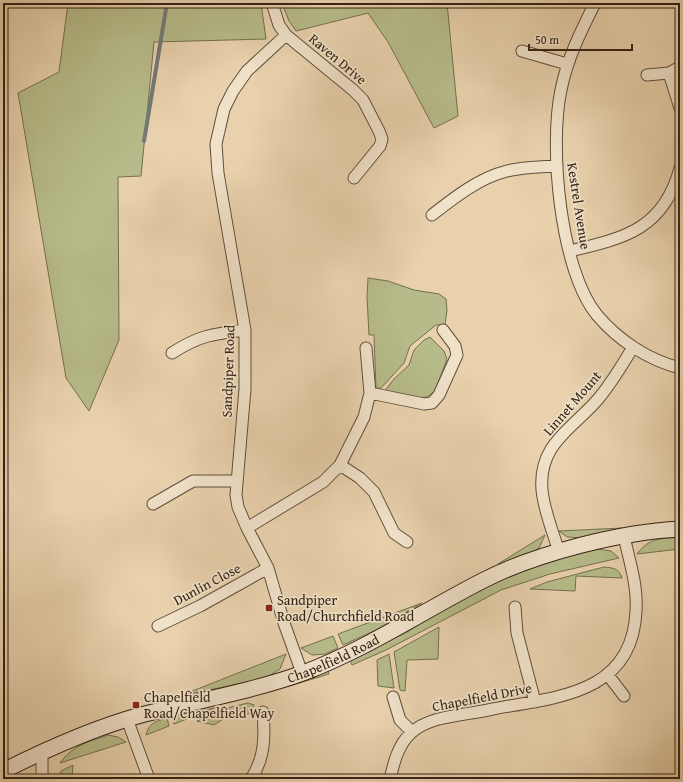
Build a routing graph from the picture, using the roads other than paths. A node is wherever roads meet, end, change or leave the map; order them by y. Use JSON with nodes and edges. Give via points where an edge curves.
{"nodes":[{"id":1,"x":272,"y":3,"type":"edge"},
{"id":2,"x":595,"y":3,"type":"edge"},
{"id":3,"x":286,"y":35,"type":"junction"},
{"id":4,"x":522,"y":51,"type":"dead end"},
{"id":5,"x":567,"y":64,"type":"junction"},
{"id":6,"x":680,"y":66,"type":"edge"},
{"id":7,"x":669,"y":73,"type":"junction"},
{"id":8,"x":647,"y":75,"type":"dead end"},
{"id":9,"x":680,"y":108,"type":"edge"},
{"id":10,"x":556,"y":166,"type":"junction"},
{"id":11,"x":680,"y":168,"type":"edge"},
{"id":12,"x":354,"y":178,"type":"dead end"},
{"id":13,"x":432,"y":215,"type":"dead end"},
{"id":14,"x":570,"y":251,"type":"junction"},
{"id":15,"x":245,"y":330,"type":"junction"},
{"id":16,"x":443,"y":330,"type":"dead end"},
{"id":17,"x":634,"y":347,"type":"junction"},
{"id":18,"x":366,"y":348,"type":"dead end"},
{"id":19,"x":172,"y":353,"type":"dead end"},
{"id":20,"x":680,"y":368,"type":"edge"},
{"id":21,"x":370,"y":393,"type":"junction"},
{"id":22,"x":340,"y":465,"type":"junction"},
{"id":23,"x":236,"y":481,"type":"junction"},
{"id":24,"x":153,"y":504,"type":"dead end"},
{"id":25,"x":247,"y":528,"type":"junction"},
{"id":26,"x":680,"y":529,"type":"edge"},
{"id":27,"x":624,"y":536,"type":"junction"},
{"id":28,"x":407,"y":542,"type":"dead end"},
{"id":29,"x":559,"y":552,"type":"junction"},
{"id":30,"x":268,"y":568,"type":"junction"},
{"id":31,"x":515,"y":607,"type":"dead end"},
{"id":32,"x":158,"y":626,"type":"dead end"},
{"id":33,"x":302,"y":673,"type":"junction"},
{"id":34,"x":608,"y":675,"type":"junction"},
{"id":35,"x":624,"y":696,"type":"dead end"},
{"id":36,"x":393,"y":697,"type":"dead end"},
{"id":37,"x":535,"y":702,"type":"junction"},
{"id":38,"x":263,"y":712,"type":"dead end"},
{"id":39,"x":127,"y":719,"type":"junction"},
{"id":40,"x":412,"y":732,"type":"junction"},
{"id":41,"x":42,"y":752,"type":"junction"},
{"id":42,"x":3,"y":771,"type":"edge"},
{"id":43,"x":42,"y":779,"type":"edge"},
{"id":44,"x":149,"y":779,"type":"edge"},
{"id":45,"x":251,"y":779,"type":"edge"},
{"id":46,"x":390,"y":779,"type":"edge"}],
"edges":[{"from":1,"to":3,"type":"street","name":"Raven Drive","via":[[279,25]]},
{"from":2,"to":5,"type":"street","name":"Kestrel Avenue"},
{"from":3,"to":12,"type":"street","name":"Raven Drive","via":[[363,100],[379,131],[382,139],[380,146]]},
{"from":3,"to":15,"type":"street","name":"Sandpiper Road","via":[[247,71],[232,91],[224,109],[216,144],[218,173]]},
{"from":4,"to":5,"type":"street"},
{"from":5,"to":10,"type":"street","name":"Kestrel Avenue","via":[[557,114]]},
{"from":6,"to":7,"type":"street"},
{"from":7,"to":8,"type":"street"},
{"from":7,"to":9,"type":"street"},
{"from":10,"to":13,"type":"street","via":[[508,170],[492,176],[455,197]]},
{"from":10,"to":14,"type":"street","name":"Kestrel Avenue"},
{"from":11,"to":14,"type":"street","via":[[662,209],[644,225],[623,238]]},
{"from":14,"to":17,"type":"street","name":"Kestrel Avenue","via":[[583,292],[596,314],[613,332]]},
{"from":15,"to":19,"type":"street","via":[[194,340]]},
{"from":15,"to":23,"type":"street","name":"Sandpiper Road","via":[[245,389]]},
{"from":16,"to":21,"type":"street","via":[[455,346],[457,355],[439,395],[432,403],[424,404]]},
{"from":17,"to":20,"type":"street","name":"Kestrel Avenue","via":[[653,358]]},
{"from":17,"to":29,"type":"street","name":"Linnet Mount","via":[[599,398],[567,428],[547,459],[542,489],[545,508]]},
{"from":18,"to":21,"type":"street"},
{"from":21,"to":22,"type":"street","via":[[364,417]]},
{"from":22,"to":25,"type":"street","via":[[323,482]]},
{"from":22,"to":28,"type":"street","via":[[360,478],[374,492],[394,533]]},
{"from":23,"to":24,"type":"street","via":[[193,481]]},
{"from":23,"to":25,"type":"street","name":"Sandpiper Road","via":[[238,507]]},
{"from":25,"to":30,"type":"street","name":"Sandpiper Road"},
{"from":26,"to":27,"type":"street","name":"Chapelfield Road"},
{"from":27,"to":29,"type":"street","name":"Chapelfield Road"},
{"from":27,"to":34,"type":"street","name":"Chapelfield Drive","via":[[633,578],[636,611],[632,641],[623,658]]},
{"from":29,"to":33,"type":"street","name":"Chapelfield Road","via":[[485,580],[350,653]]},
{"from":30,"to":32,"type":"street","name":"Dunlin Close"},
{"from":30,"to":33,"type":"street","name":"Sandpiper Road"},
{"from":31,"to":37,"type":"street","via":[[517,633]]},
{"from":33,"to":39,"type":"street","name":"Chapelfield Road","via":[[237,693]]},
{"from":34,"to":35,"type":"street"},
{"from":34,"to":37,"type":"street","name":"Chapelfield Drive","via":[[565,696]]},
{"from":36,"to":40,"type":"street","via":[[400,720]]},
{"from":37,"to":40,"type":"street","name":"Chapelfield Drive","via":[[445,718]]},
{"from":38,"to":45,"type":"street","via":[[264,745],[260,763]]},
{"from":39,"to":41,"type":"street","name":"Chapelfield Road"},
{"from":39,"to":44,"type":"street"},
{"from":40,"to":46,"type":"street","name":"Chapelfield Drive","via":[[398,752]]},
{"from":41,"to":42,"type":"street","name":"Chapelfield Road"},
{"from":41,"to":43,"type":"street"}]}
